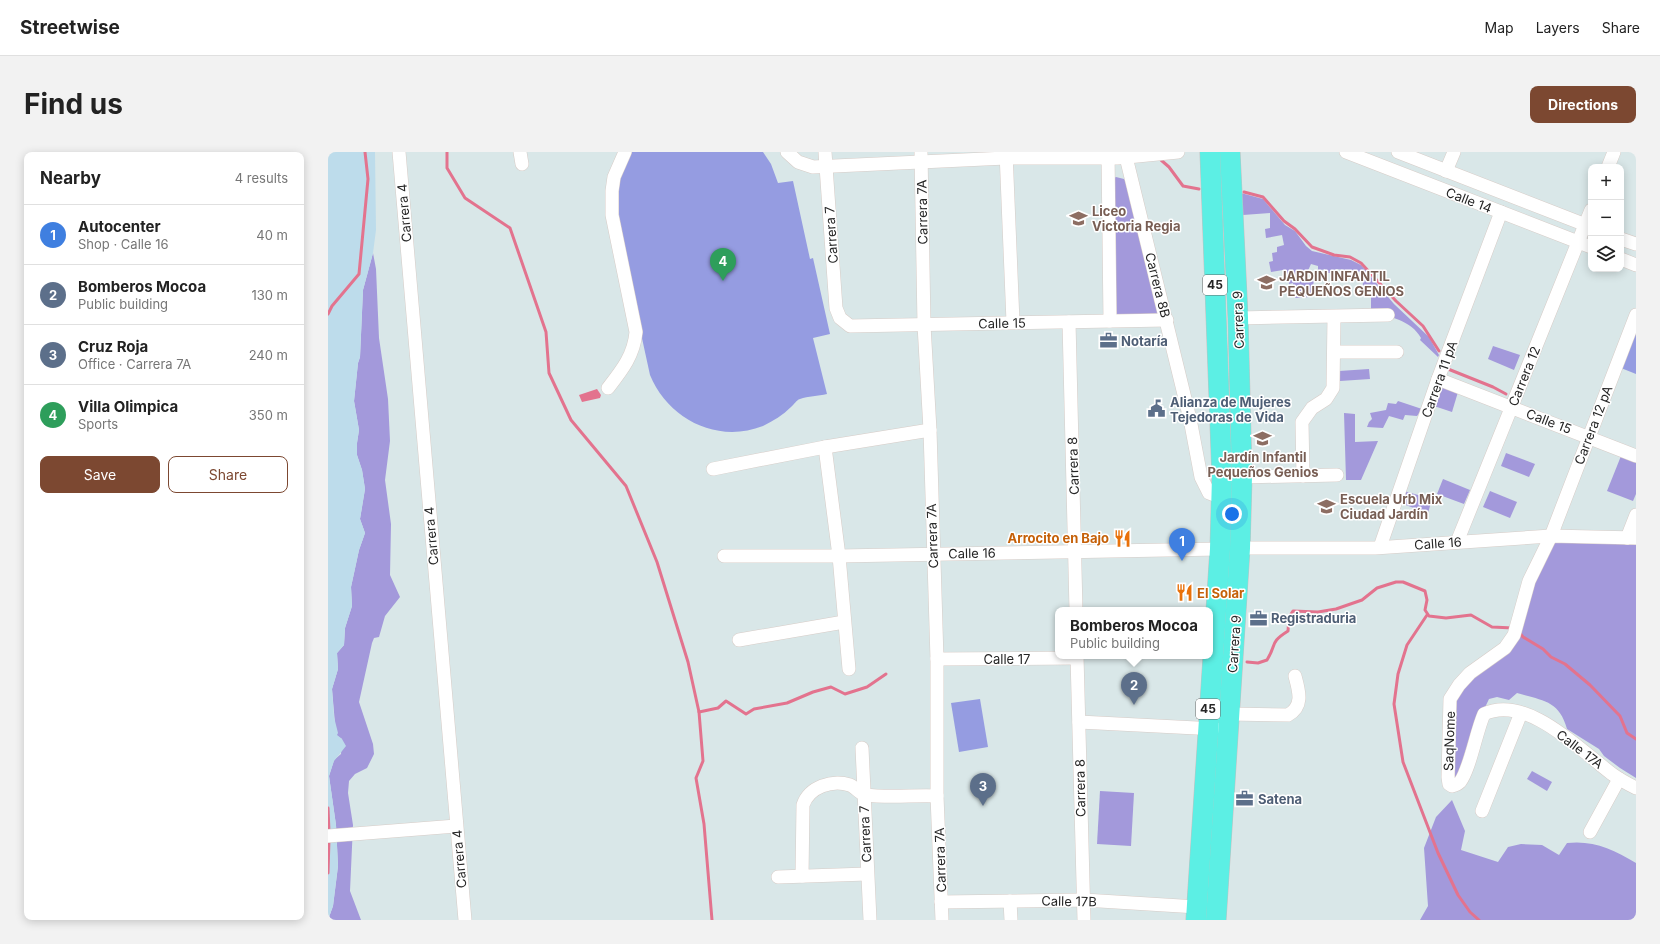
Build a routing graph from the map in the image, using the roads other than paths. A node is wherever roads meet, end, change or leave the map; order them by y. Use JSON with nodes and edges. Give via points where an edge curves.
{"nodes":[{"id":1,"x":399,"y":152,"type":"edge"},
{"id":2,"x":625,"y":152,"type":"edge"},
{"id":3,"x":787,"y":152,"type":"edge"},
{"id":4,"x":825,"y":152,"type":"edge"},
{"id":5,"x":1178,"y":152,"type":"edge"},
{"id":6,"x":1210,"y":152,"type":"edge"},
{"id":7,"x":1230,"y":152,"type":"edge"},
{"id":8,"x":1346,"y":152,"type":"edge"},
{"id":9,"x":1398,"y":152,"type":"edge"},
{"id":10,"x":1454,"y":152,"type":"edge"},
{"id":11,"x":1614,"y":152,"type":"edge"},
{"id":12,"x":1006,"y":155,"type":"edge"},
{"id":13,"x":1108,"y":155,"type":"edge"},
{"id":14,"x":921,"y":156,"type":"edge"},
{"id":15,"x":1126,"y":157,"type":"junction"},
{"id":16,"x":1609,"y":164,"type":"edge"},
{"id":17,"x":826,"y":167,"type":"junction"},
{"id":18,"x":1446,"y":171,"type":"junction"},
{"id":19,"x":1501,"y":212,"type":"junction"},
{"id":20,"x":1588,"y":226,"type":"edge"},
{"id":21,"x":1624,"y":239,"type":"edge"},
{"id":22,"x":1578,"y":242,"type":"junction"},
{"id":23,"x":1636,"y":244,"type":"edge"},
{"id":24,"x":1588,"y":246,"type":"edge"},
{"id":25,"x":1624,"y":260,"type":"edge"},
{"id":26,"x":1636,"y":265,"type":"edge"},
{"id":27,"x":1636,"y":315,"type":"edge"},
{"id":28,"x":1388,"y":316,"type":"dead end"},
{"id":29,"x":1334,"y":317,"type":"junction"},
{"id":30,"x":840,"y":318,"type":"joint"},
{"id":31,"x":1238,"y":318,"type":"junction"},
{"id":32,"x":1167,"y":320,"type":"junction"},
{"id":33,"x":1110,"y":321,"type":"junction"},
{"id":34,"x":1013,"y":322,"type":"junction"},
{"id":35,"x":1069,"y":322,"type":"junction"},
{"id":36,"x":924,"y":325,"type":"junction"},
{"id":37,"x":1334,"y":352,"type":"junction"},
{"id":38,"x":1397,"y":352,"type":"dead end"},
{"id":39,"x":1438,"y":379,"type":"junction"},
{"id":40,"x":608,"y":388,"type":"dead end"},
{"id":41,"x":1512,"y":407,"type":"junction"},
{"id":42,"x":930,"y":430,"type":"junction"},
{"id":43,"x":1589,"y":437,"type":"junction"},
{"id":44,"x":825,"y":447,"type":"junction"},
{"id":45,"x":1636,"y":456,"type":"edge"},
{"id":46,"x":713,"y":469,"type":"dead end"},
{"id":47,"x":1337,"y":475,"type":"dead end"},
{"id":48,"x":1303,"y":476,"type":"junction"},
{"id":49,"x":1242,"y":477,"type":"junction"},
{"id":50,"x":1222,"y":498,"type":"junction"},
{"id":51,"x":1636,"y":515,"type":"edge"},
{"id":52,"x":1551,"y":536,"type":"junction"},
{"id":53,"x":1631,"y":538,"type":"edge"},
{"id":54,"x":1457,"y":542,"type":"junction"},
{"id":55,"x":1380,"y":547,"type":"junction"},
{"id":56,"x":1240,"y":548,"type":"junction"},
{"id":57,"x":1220,"y":549,"type":"junction"},
{"id":58,"x":1075,"y":551,"type":"junction"},
{"id":59,"x":932,"y":554,"type":"junction"},
{"id":60,"x":724,"y":556,"type":"dead end"},
{"id":61,"x":839,"y":556,"type":"junction"},
{"id":62,"x":1076,"y":607,"type":"edge"},
{"id":63,"x":844,"y":622,"type":"junction"},
{"id":64,"x":739,"y":640,"type":"dead end"},
{"id":65,"x":1213,"y":646,"type":"edge"},
{"id":66,"x":1055,"y":657,"type":"edge"},
{"id":67,"x":937,"y":659,"type":"junction"},
{"id":68,"x":1077,"y":659,"type":"edge"},
{"id":69,"x":1212,"y":659,"type":"edge"},
{"id":70,"x":849,"y":669,"type":"dead end"},
{"id":71,"x":1295,"y":676,"type":"dead end"},
{"id":72,"x":1522,"y":713,"type":"junction"},
{"id":73,"x":1079,"y":722,"type":"junction"},
{"id":74,"x":1228,"y":722,"type":"junction"},
{"id":75,"x":1207,"y":729,"type":"junction"},
{"id":76,"x":862,"y":748,"type":"dead end"},
{"id":77,"x":1619,"y":779,"type":"junction"},
{"id":78,"x":1636,"y":788,"type":"edge"},
{"id":79,"x":864,"y":795,"type":"junction"},
{"id":80,"x":937,"y":796,"type":"junction"},
{"id":81,"x":1482,"y":811,"type":"dead end"},
{"id":82,"x":456,"y":826,"type":"junction"},
{"id":83,"x":1590,"y":832,"type":"dead end"},
{"id":84,"x":328,"y":836,"type":"edge"},
{"id":85,"x":867,"y":874,"type":"junction"},
{"id":86,"x":802,"y":876,"type":"junction"},
{"id":87,"x":778,"y":878,"type":"dead end"},
{"id":88,"x":1084,"y":900,"type":"junction"},
{"id":89,"x":1010,"y":901,"type":"junction"},
{"id":90,"x":941,"y":902,"type":"junction"},
{"id":91,"x":1196,"y":914,"type":"edge"},
{"id":92,"x":465,"y":920,"type":"edge"},
{"id":93,"x":870,"y":920,"type":"edge"},
{"id":94,"x":942,"y":920,"type":"edge"},
{"id":95,"x":1011,"y":920,"type":"edge"},
{"id":96,"x":1084,"y":920,"type":"edge"},
{"id":97,"x":1216,"y":920,"type":"edge"}],
"edges":[{"from":1,"to":82,"type":"street","name":"Carrera 4"},
{"from":2,"to":40,"type":"street","via":[[614,177],[612,215],[636,332],[635,346]]},
{"from":3,"to":17,"type":"street","via":[[798,162],[813,167]]},
{"from":4,"to":17,"type":"street","name":"Carrera 7"},
{"from":5,"to":15,"type":"street"},
{"from":6,"to":50,"type":"highway","name":"Carrera 9","number":"45"},
{"from":7,"to":31,"type":"highway","name":"Carrera 9","number":"45"},
{"from":8,"to":19,"type":"street","name":"Calle 14"},
{"from":9,"to":18,"type":"street","name":"Calle 14"},
{"from":10,"to":18,"type":"street"},
{"from":11,"to":16,"type":"street"},
{"from":12,"to":13,"type":"street"},
{"from":12,"to":14,"type":"street"},
{"from":12,"to":34,"type":"street"},
{"from":13,"to":15,"type":"street"},
{"from":13,"to":33,"type":"street"},
{"from":14,"to":17,"type":"street"},
{"from":14,"to":36,"type":"street","name":"Carrera 7A"},
{"from":15,"to":32,"type":"street","name":"Carrera 8B"},
{"from":17,"to":30,"type":"street","name":"Carrera 7","via":[[836,308]]},
{"from":18,"to":20,"type":"street","name":"Calle 14"},
{"from":19,"to":22,"type":"street","name":"Calle 14"},
{"from":19,"to":39,"type":"street","name":"Carrera 11 pA"},
{"from":20,"to":22,"type":"street","name":"Carrera 12"},
{"from":21,"to":23,"type":"street"},
{"from":22,"to":24,"type":"street","name":"Calle 14"},
{"from":22,"to":41,"type":"street","name":"Carrera 12"},
{"from":25,"to":26,"type":"street"},
{"from":27,"to":43,"type":"street","name":"Carrera 12 pA"},
{"from":28,"to":29,"type":"street"},
{"from":29,"to":31,"type":"street"},
{"from":29,"to":37,"type":"street"},
{"from":30,"to":36,"type":"street","name":"Calle 15","via":[[850,326]]},
{"from":31,"to":49,"type":"highway","name":"Carrera 9","number":"45"},
{"from":32,"to":33,"type":"street","name":"Calle 15"},
{"from":32,"to":50,"type":"street","name":"Carrera 8B","via":[[1201,477],[1209,493]]},
{"from":33,"to":35,"type":"street","name":"Calle 15"},
{"from":34,"to":35,"type":"street","name":"Calle 15"},
{"from":34,"to":36,"type":"street","name":"Calle 15"},
{"from":35,"to":58,"type":"street","name":"Carrera 8"},
{"from":36,"to":42,"type":"street","name":"Carrera 7A"},
{"from":37,"to":38,"type":"street"},
{"from":37,"to":48,"type":"street","via":[[1333,388],[1326,399],[1312,408],[1302,422]]},
{"from":39,"to":41,"type":"street","name":"Calle 15"},
{"from":39,"to":55,"type":"street","name":"Carrera 11 pA"},
{"from":41,"to":43,"type":"street","name":"Calle 15"},
{"from":41,"to":54,"type":"street","name":"Carrera 12"},
{"from":42,"to":44,"type":"street"},
{"from":42,"to":59,"type":"street","name":"Carrera 7A"},
{"from":43,"to":45,"type":"street","name":"Calle 15"},
{"from":43,"to":52,"type":"street","name":"Carrera 12 pA"},
{"from":44,"to":46,"type":"street"},
{"from":44,"to":61,"type":"street"},
{"from":47,"to":48,"type":"street"},
{"from":48,"to":49,"type":"street"},
{"from":49,"to":56,"type":"highway","name":"Carrera 9","number":"45"},
{"from":50,"to":57,"type":"highway","name":"Carrera 9","number":"45"},
{"from":51,"to":53,"type":"street"},
{"from":52,"to":53,"type":"street","name":"Calle 16"},
{"from":52,"to":54,"type":"street","name":"Calle 16"},
{"from":52,"to":72,"type":"street","name":"SaqNome","via":[[1529,580],[1515,631],[1505,648],[1466,677],[1450,699],[1449,784],[1459,784],[1465,775],[1484,714],[1502,709]]},
{"from":54,"to":55,"type":"street","name":"Calle 16"},
{"from":55,"to":56,"type":"street","name":"Calle 16"},
{"from":56,"to":74,"type":"highway","name":"Carrera 9","number":"45"},
{"from":57,"to":58,"type":"street","name":"Calle 16"},
{"from":57,"to":65,"type":"highway","name":"Carrera 9","number":"45"},
{"from":58,"to":59,"type":"street","name":"Calle 16"},
{"from":58,"to":62,"type":"street","name":"Carrera 8"},
{"from":59,"to":61,"type":"street","name":"Calle 16"},
{"from":59,"to":67,"type":"street","name":"Carrera 7A"},
{"from":60,"to":61,"type":"street","name":"Calle 16"},
{"from":61,"to":63,"type":"street"},
{"from":63,"to":64,"type":"street"},
{"from":63,"to":70,"type":"street"},
{"from":66,"to":67,"type":"street","name":"Calle 17"},
{"from":67,"to":80,"type":"street","name":"Carrera 7A"},
{"from":68,"to":73,"type":"street","name":"Carrera 8"},
{"from":69,"to":75,"type":"highway","name":"Carrera 9","number":"45"},
{"from":71,"to":74,"type":"street","via":[[1300,698],[1297,707],[1288,715]]},
{"from":72,"to":77,"type":"street","name":"Calle 17A","via":[[1562,734]]},
{"from":72,"to":81,"type":"street"},
{"from":73,"to":75,"type":"street"},
{"from":73,"to":88,"type":"street","name":"Carrera 8"},
{"from":74,"to":75,"type":"street"},
{"from":74,"to":97,"type":"highway","name":"Carrera 9","number":"45"},
{"from":75,"to":91,"type":"highway","name":"Carrera 9","number":"45"},
{"from":76,"to":79,"type":"street","name":"Carrera 7"},
{"from":77,"to":78,"type":"street","name":"Calle 17A"},
{"from":77,"to":83,"type":"street"},
{"from":79,"to":80,"type":"street"},
{"from":79,"to":85,"type":"street","name":"Carrera 7"},
{"from":79,"to":86,"type":"street","via":[[842,784],[825,785],[811,791],[806,797],[803,805]]},
{"from":80,"to":90,"type":"street","name":"Carrera 7A"},
{"from":82,"to":84,"type":"street"},
{"from":82,"to":92,"type":"street","name":"Carrera 4"},
{"from":85,"to":86,"type":"street"},
{"from":85,"to":93,"type":"street","name":"Carrera 7"},
{"from":86,"to":87,"type":"street"},
{"from":88,"to":89,"type":"street","name":"Calle 17B"},
{"from":88,"to":91,"type":"street","name":"Calle 17B"},
{"from":88,"to":96,"type":"street","name":"Carrera 8"},
{"from":89,"to":90,"type":"street","name":"Calle 17B"},
{"from":89,"to":95,"type":"street"},
{"from":90,"to":94,"type":"street","name":"Carrera 7A"}]}
